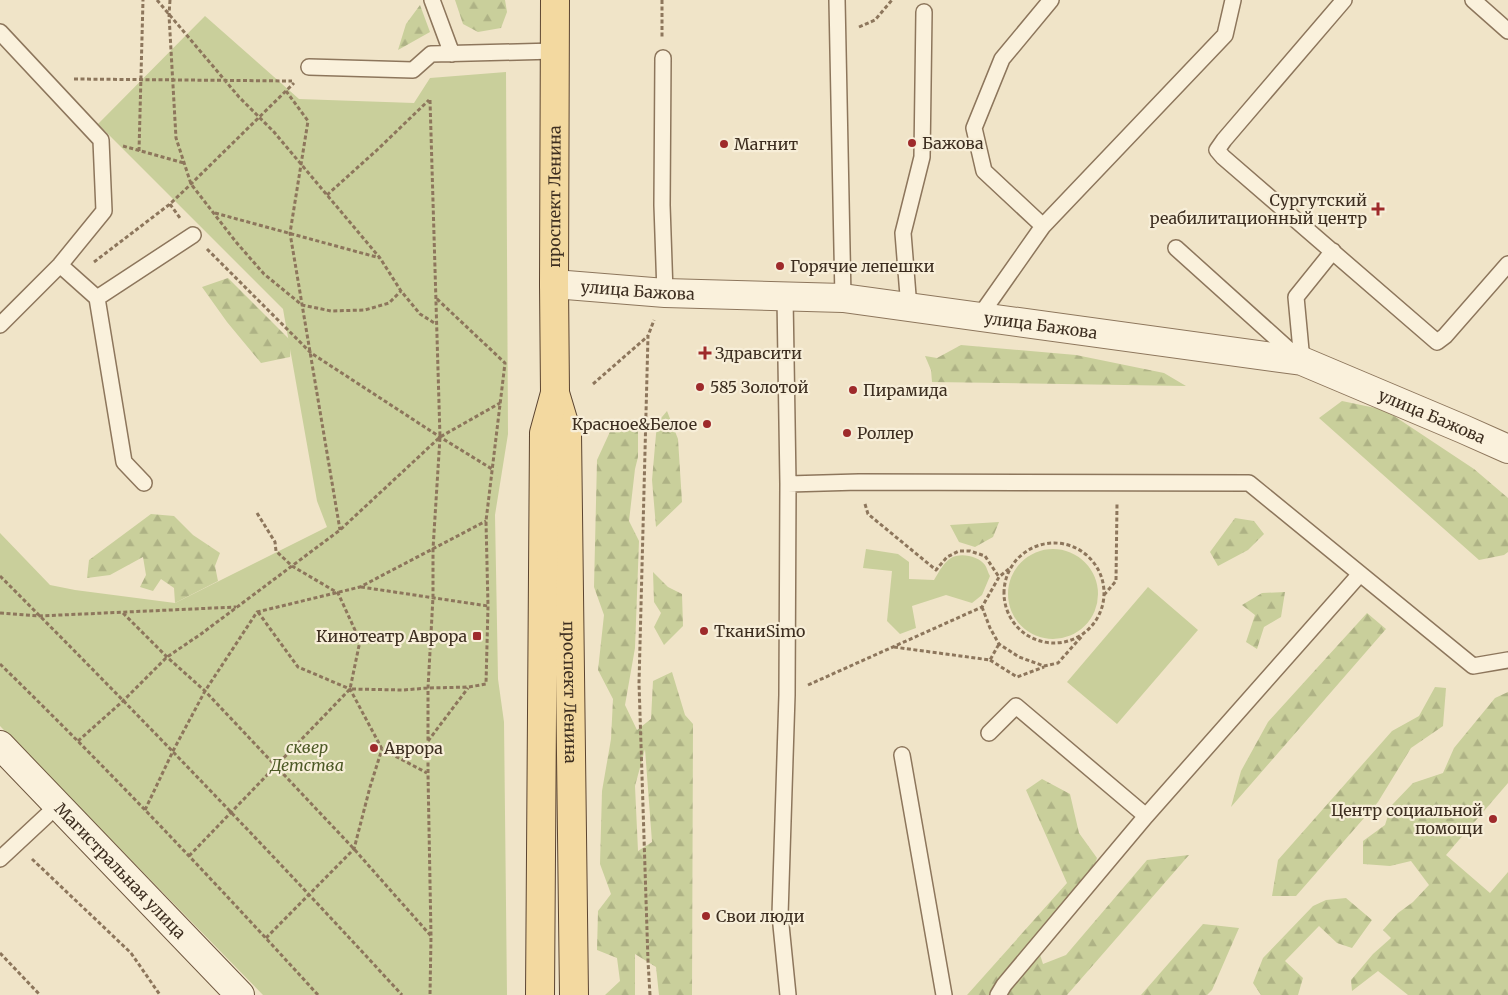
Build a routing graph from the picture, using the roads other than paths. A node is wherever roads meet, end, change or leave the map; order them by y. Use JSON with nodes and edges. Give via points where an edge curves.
{"nodes":[{"id":1,"x":432,"y":0,"type":"edge"},
{"id":2,"x":556,"y":0,"type":"edge"},
{"id":3,"x":837,"y":0,"type":"edge"},
{"id":4,"x":1051,"y":0,"type":"edge"},
{"id":5,"x":1233,"y":0,"type":"edge"},
{"id":6,"x":1344,"y":0,"type":"edge"},
{"id":7,"x":1473,"y":0,"type":"edge"},
{"id":8,"x":924,"y":12,"type":"dead end"},
{"id":9,"x":1508,"y":31,"type":"edge"},
{"id":10,"x":0,"y":32,"type":"edge"},
{"id":11,"x":555,"y":51,"type":"junction"},
{"id":12,"x":452,"y":54,"type":"junction"},
{"id":13,"x":663,"y":58,"type":"road end"},
{"id":14,"x":309,"y":67,"type":"dead end"},
{"id":15,"x":1043,"y":226,"type":"junction"},
{"id":16,"x":193,"y":235,"type":"road end"},
{"id":17,"x":1176,"y":248,"type":"dead end"},
{"id":18,"x":1333,"y":251,"type":"junction"},
{"id":19,"x":1508,"y":264,"type":"edge"},
{"id":20,"x":60,"y":265,"type":"junction"},
{"id":21,"x":554,"y":284,"type":"junction"},
{"id":22,"x":665,"y":293,"type":"junction"},
{"id":23,"x":784,"y":297,"type":"junction"},
{"id":24,"x":97,"y":298,"type":"junction"},
{"id":25,"x":843,"y":298,"type":"junction"},
{"id":26,"x":909,"y":308,"type":"junction"},
{"id":27,"x":979,"y":317,"type":"junction"},
{"id":28,"x":0,"y":325,"type":"edge"},
{"id":29,"x":1302,"y":361,"type":"junction"},
{"id":30,"x":555,"y":392,"type":"junction"},
{"id":31,"x":1508,"y":449,"type":"edge"},
{"id":32,"x":144,"y":483,"type":"dead end"},
{"id":33,"x":788,"y":484,"type":"junction"},
{"id":34,"x":1360,"y":574,"type":"junction"},
{"id":35,"x":1508,"y":660,"type":"edge"},
{"id":36,"x":989,"y":732,"type":"dead end"},
{"id":37,"x":0,"y":745,"type":"edge"},
{"id":38,"x":902,"y":755,"type":"dead end"},
{"id":39,"x":58,"y":805,"type":"junction"},
{"id":40,"x":1146,"y":816,"type":"junction"},
{"id":41,"x":0,"y":859,"type":"edge"},
{"id":42,"x":240,"y":995,"type":"edge"},
{"id":43,"x":540,"y":995,"type":"edge"},
{"id":44,"x":574,"y":995,"type":"edge"},
{"id":45,"x":788,"y":995,"type":"edge"},
{"id":46,"x":944,"y":995,"type":"edge"},
{"id":47,"x":998,"y":995,"type":"edge"}],
"edges":[{"from":1,"to":12,"type":"lane"},
{"from":2,"to":11,"type":"main road","name":"проспект Ленина"},
{"from":3,"to":25,"type":"lane"},
{"from":4,"to":15,"type":"lane","via":[[1002,59],[974,128],[984,171]]},
{"from":5,"to":15,"type":"lane","via":[[1225,35]]},
{"from":6,"to":18,"type":"lane","via":[[1217,150]]},
{"from":7,"to":9,"type":"lane"},
{"from":8,"to":26,"type":"lane","via":[[922,157],[903,233]]},
{"from":10,"to":20,"type":"lane","via":[[101,140],[104,211]]},
{"from":11,"to":12,"type":"lane"},
{"from":11,"to":21,"type":"main road","name":"проспект Ленина"},
{"from":12,"to":14,"type":"lane","via":[[431,54],[413,70]]},
{"from":13,"to":22,"type":"lane"},
{"from":15,"to":27,"type":"lane"},
{"from":16,"to":24,"type":"lane"},
{"from":17,"to":29,"type":"lane"},
{"from":18,"to":19,"type":"lane","via":[[1437,342]]},
{"from":18,"to":29,"type":"lane","via":[[1296,297]]},
{"from":20,"to":24,"type":"lane"},
{"from":20,"to":28,"type":"lane"},
{"from":21,"to":22,"type":"street","name":"улица Бажова"},
{"from":21,"to":30,"type":"main road","name":"проспект Ленина"},
{"from":22,"to":23,"type":"street","name":"улица Бажова"},
{"from":23,"to":25,"type":"street","name":"улица Бажова"},
{"from":23,"to":33,"type":"lane"},
{"from":24,"to":32,"type":"lane","via":[[124,462]]},
{"from":25,"to":26,"type":"street","name":"улица Бажова"},
{"from":26,"to":27,"type":"street","name":"улица Бажова"},
{"from":27,"to":29,"type":"street","name":"улица Бажова"},
{"from":29,"to":31,"type":"street","name":"улица Бажова"},
{"from":30,"to":43,"type":"main road","name":"проспект Ленина","via":[[544,433]]},
{"from":30,"to":44,"type":"main road","name":"проспект Ленина","via":[[568,434]]},
{"from":33,"to":34,"type":"lane","via":[[1249,483]]},
{"from":33,"to":45,"type":"lane","via":[[787,695],[780,915]]},
{"from":34,"to":35,"type":"lane","via":[[1473,666]]},
{"from":34,"to":40,"type":"lane"},
{"from":36,"to":40,"type":"lane","via":[[1016,706]]},
{"from":37,"to":39,"type":"street","name":"Магистральная улица"},
{"from":38,"to":46,"type":"lane"},
{"from":39,"to":41,"type":"lane"},
{"from":39,"to":42,"type":"street","name":"Магистральная улица"},
{"from":40,"to":47,"type":"lane"}]}
